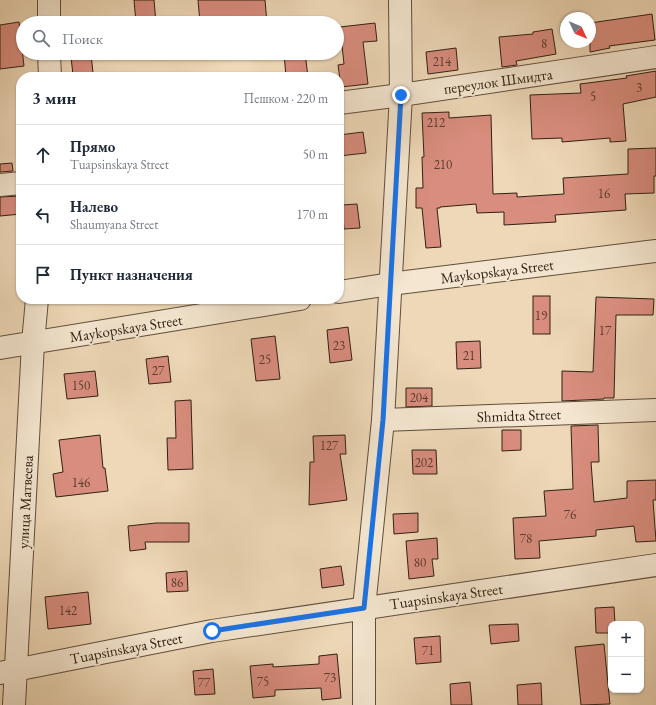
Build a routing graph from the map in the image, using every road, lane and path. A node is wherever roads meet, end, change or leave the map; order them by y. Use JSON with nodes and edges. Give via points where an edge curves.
{"nodes":[{"id":1,"x":49,"y":0,"type":"edge"},
{"id":2,"x":400,"y":0,"type":"edge"},
{"id":3,"x":49,"y":16,"type":"edge"},
{"id":4,"x":656,"y":57,"type":"edge"},
{"id":5,"x":49,"y":60,"type":"edge"},
{"id":6,"x":50,"y":72,"type":"edge"},
{"id":7,"x":401,"y":95,"type":"junction"},
{"id":8,"x":344,"y":102,"type":"edge"},
{"id":9,"x":16,"y":183,"type":"edge"},
{"id":10,"x":0,"y":185,"type":"edge"},
{"id":11,"x":656,"y":251,"type":"edge"},
{"id":12,"x":390,"y":284,"type":"junction"},
{"id":13,"x":344,"y":291,"type":"edge"},
{"id":14,"x":37,"y":304,"type":"edge"},
{"id":15,"x":270,"y":304,"type":"edge"},
{"id":16,"x":33,"y":343,"type":"junction"},
{"id":17,"x":0,"y":348,"type":"edge"},
{"id":18,"x":656,"y":410,"type":"edge"},
{"id":19,"x":383,"y":420,"type":"junction"},
{"id":20,"x":656,"y":565,"type":"edge"},
{"id":21,"x":364,"y":608,"type":"junction"},
{"id":22,"x":8,"y":672,"type":"edge"},
{"id":23,"x":14,"y":705,"type":"edge"},
{"id":24,"x":364,"y":705,"type":"edge"}],
"edges":[{"from":1,"to":3,"type":"street"},
{"from":2,"to":7,"type":"street"},
{"from":4,"to":7,"type":"street","name":"переулок Шмидта"},
{"from":5,"to":6,"type":"street"},
{"from":7,"to":8,"type":"street","name":"переулок Шмидта"},
{"from":7,"to":12,"type":"street"},
{"from":9,"to":10,"type":"street"},
{"from":11,"to":12,"type":"street","name":"Maykopskaya Street"},
{"from":12,"to":13,"type":"street","name":"Maykopskaya Street"},
{"from":12,"to":19,"type":"street"},
{"from":14,"to":16,"type":"street","name":"улица Матвеева"},
{"from":15,"to":16,"type":"street","name":"Maykopskaya Street"},
{"from":16,"to":17,"type":"street","name":"Maykopskaya Street"},
{"from":16,"to":22,"type":"street","name":"улица Матвеева"},
{"from":18,"to":19,"type":"street","name":"Shmidta Street"},
{"from":19,"to":21,"type":"street"},
{"from":20,"to":21,"type":"street","name":"Tuapsinskaya Street"},
{"from":21,"to":22,"type":"street","name":"Tuapsinskaya Street","via":[[212,631]]},
{"from":21,"to":24,"type":"street"},
{"from":22,"to":23,"type":"street","name":"улица Матвеева"}]}
